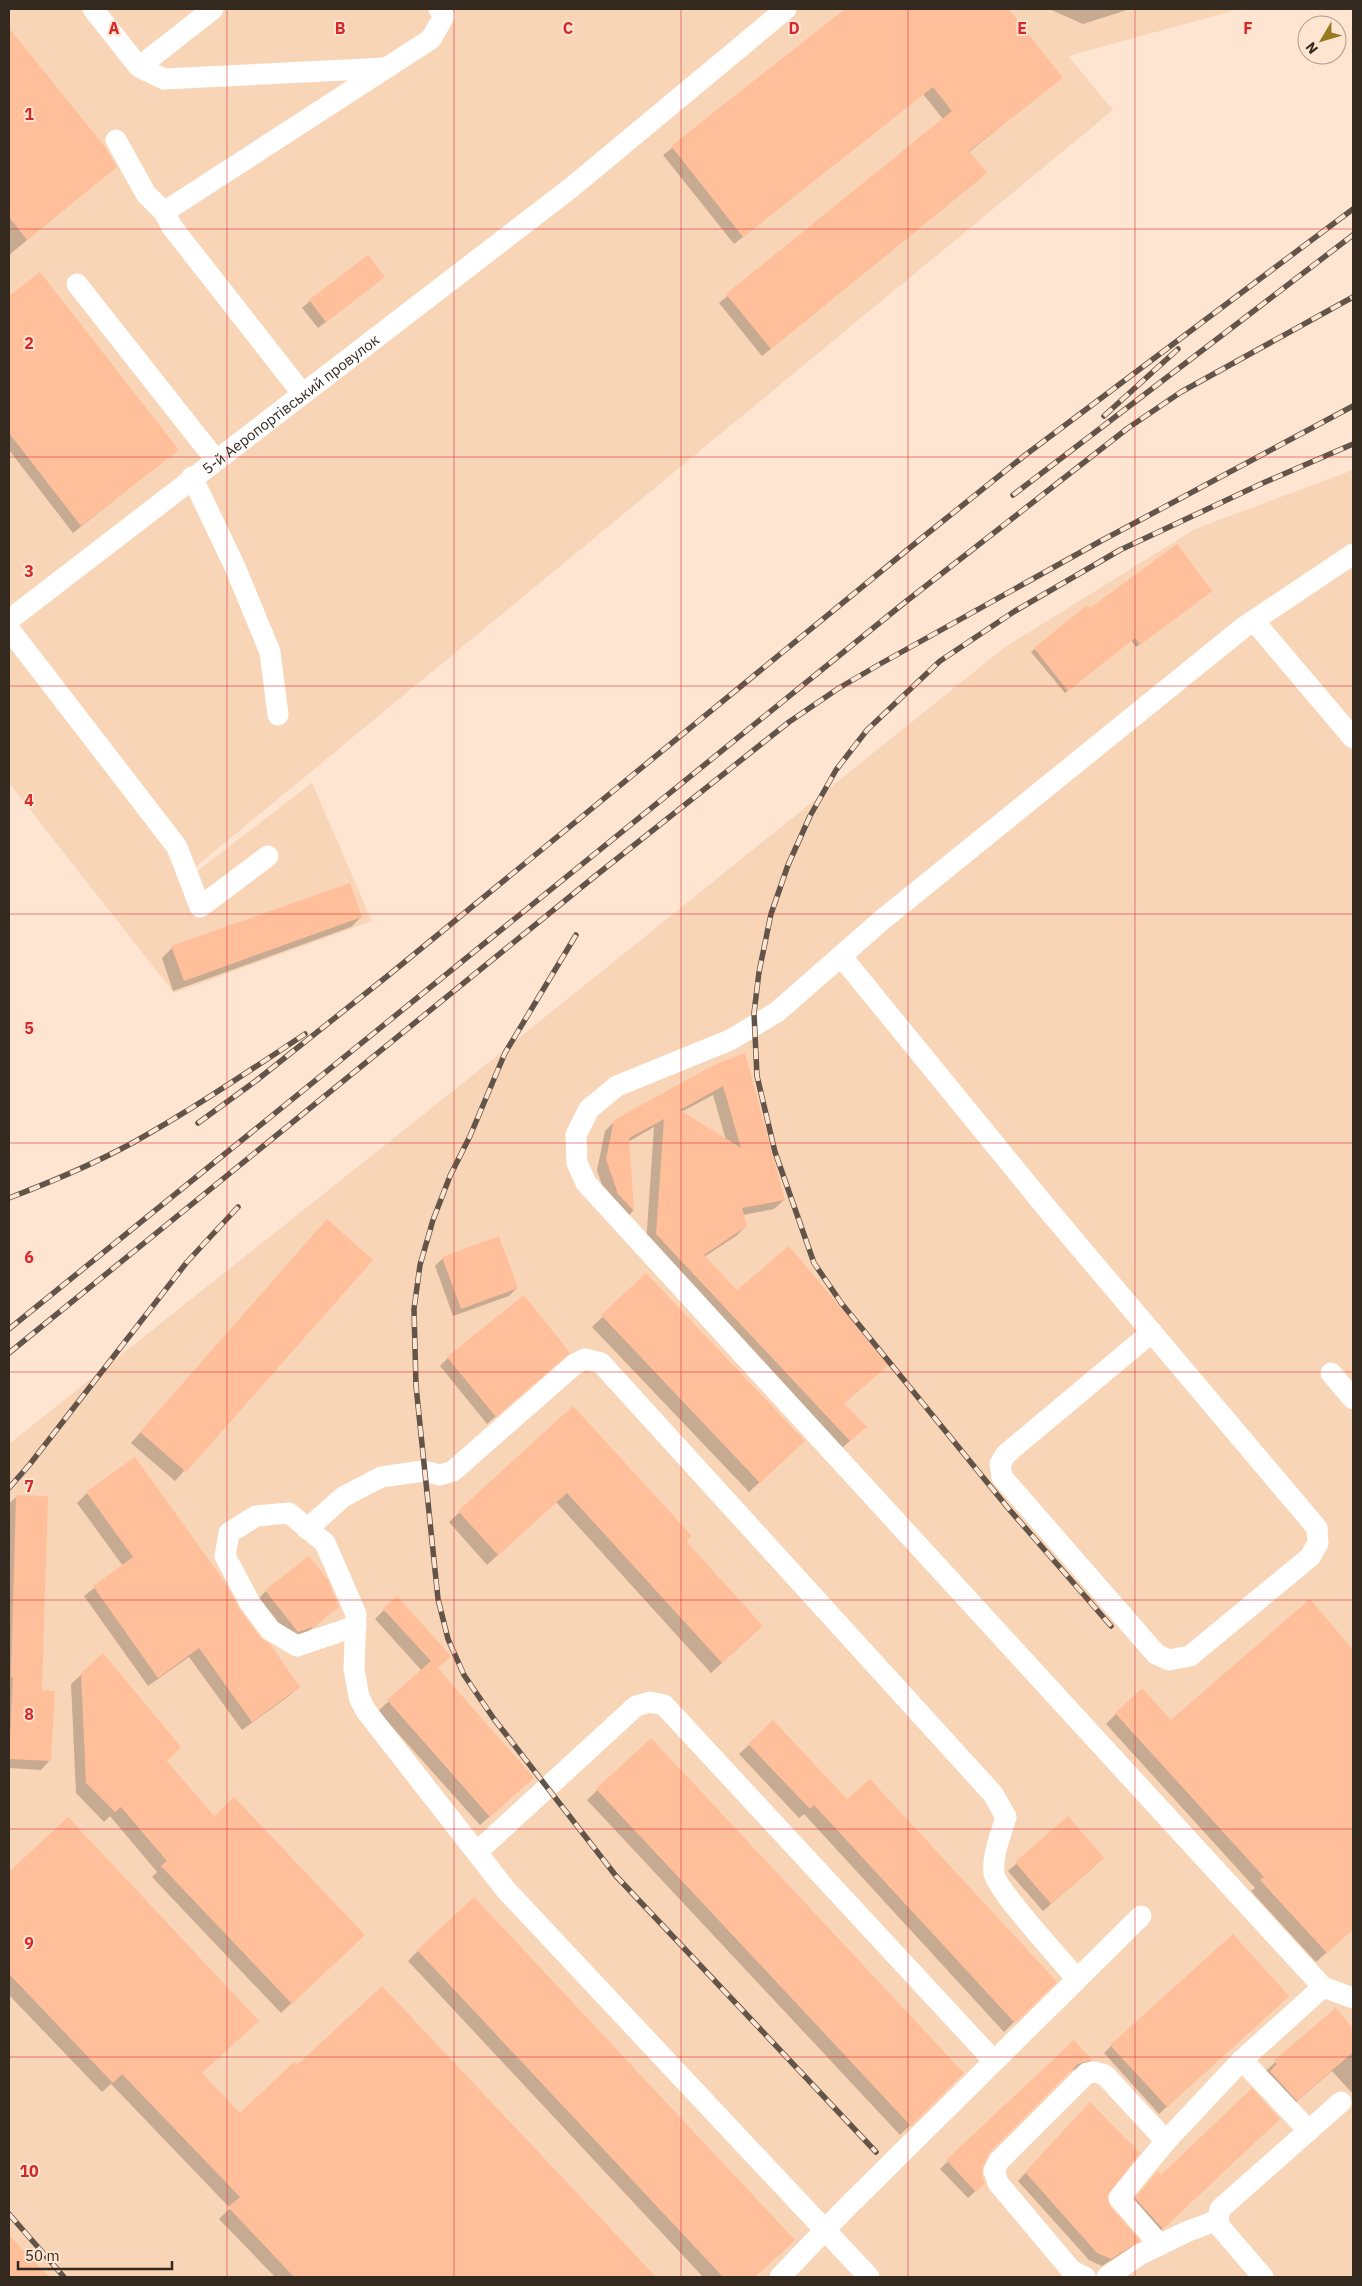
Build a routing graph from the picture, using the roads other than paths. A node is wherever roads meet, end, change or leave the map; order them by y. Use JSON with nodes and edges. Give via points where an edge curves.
{"nodes":[{"id":1,"x":93,"y":9,"type":"edge"},
{"id":2,"x":213,"y":9,"type":"edge"},
{"id":3,"x":439,"y":9,"type":"edge"},
{"id":4,"x":786,"y":9,"type":"edge"},
{"id":5,"x":139,"y":67,"type":"junction"},
{"id":6,"x":386,"y":68,"type":"junction"},
{"id":7,"x":116,"y":140,"type":"dead end"},
{"id":8,"x":164,"y":212,"type":"junction"},
{"id":9,"x":77,"y":284,"type":"dead end"},
{"id":10,"x":302,"y":393,"type":"junction"},
{"id":11,"x":216,"y":460,"type":"junction"},
{"id":12,"x":192,"y":477,"type":"junction"},
{"id":13,"x":1353,"y":554,"type":"edge"},
{"id":14,"x":9,"y":620,"type":"edge"},
{"id":15,"x":1254,"y":621,"type":"junction"},
{"id":16,"x":9,"y":629,"type":"edge"},
{"id":17,"x":278,"y":715,"type":"dead end"},
{"id":18,"x":1353,"y":738,"type":"edge"},
{"id":19,"x":268,"y":856,"type":"dead end"},
{"id":20,"x":840,"y":956,"type":"junction"},
{"id":21,"x":1152,"y":1332,"type":"junction"},
{"id":22,"x":1331,"y":1373,"type":"dead end"},
{"id":23,"x":1353,"y":1398,"type":"edge"},
{"id":24,"x":308,"y":1529,"type":"junction"},
{"id":25,"x":356,"y":1626,"type":"junction"},
{"id":26,"x":477,"y":1852,"type":"junction"},
{"id":27,"x":1141,"y":1916,"type":"dead end"},
{"id":28,"x":1076,"y":1978,"type":"junction"},
{"id":29,"x":1323,"y":1987,"type":"junction"},
{"id":30,"x":1353,"y":1998,"type":"edge"},
{"id":31,"x":1242,"y":2060,"type":"junction"},
{"id":32,"x":994,"y":2061,"type":"junction"},
{"id":33,"x":1341,"y":2102,"type":"dead end"},
{"id":34,"x":1308,"y":2131,"type":"junction"},
{"id":35,"x":1166,"y":2141,"type":"junction"},
{"id":36,"x":1218,"y":2220,"type":"junction"},
{"id":37,"x":825,"y":2230,"type":"junction"},
{"id":38,"x":1160,"y":2244,"type":"junction"},
{"id":39,"x":780,"y":2277,"type":"edge"},
{"id":40,"x":869,"y":2277,"type":"edge"},
{"id":41,"x":1085,"y":2277,"type":"edge"},
{"id":42,"x":1107,"y":2277,"type":"edge"},
{"id":43,"x":1263,"y":2277,"type":"edge"}],
"edges":[{"from":1,"to":5,"type":"lane"},
{"from":2,"to":5,"type":"lane"},
{"from":3,"to":6,"type":"lane","via":[[444,16],[431,39]]},
{"from":4,"to":10,"type":"lane","name":"5-й Аеропортівський провулок","via":[[572,188]]},
{"from":5,"to":6,"type":"lane","via":[[164,79]]},
{"from":6,"to":8,"type":"lane"},
{"from":7,"to":8,"type":"lane","via":[[146,194]]},
{"from":8,"to":10,"type":"lane","via":[[172,227]]},
{"from":9,"to":11,"type":"lane"},
{"from":10,"to":11,"type":"lane","name":"5-й Аеропортівський провулок"},
{"from":11,"to":12,"type":"lane","name":"5-й Аеропортівський провулок"},
{"from":12,"to":14,"type":"lane","name":"5-й Аеропортівський провулок"},
{"from":12,"to":17,"type":"lane","via":[[236,567],[270,652]]},
{"from":13,"to":15,"type":"lane"},
{"from":15,"to":18,"type":"lane"},
{"from":15,"to":20,"type":"lane"},
{"from":16,"to":19,"type":"lane","via":[[177,847],[200,907]]},
{"from":20,"to":21,"type":"lane"},
{"from":20,"to":29,"type":"lane","via":[[769,1016],[730,1040],[617,1086],[589,1109],[576,1135],[577,1163],[586,1183]]},
{"from":21,"to":21,"type":"lane","via":[[1006,1454],[1000,1464],[1002,1477],[1156,1654],[1169,1660],[1190,1656],[1310,1557],[1318,1543],[1317,1528]]},
{"from":22,"to":23,"type":"lane"},
{"from":24,"to":25,"type":"lane","via":[[324,1543],[356,1614]]},
{"from":24,"to":25,"type":"lane","via":[[289,1513],[256,1516],[228,1533],[225,1556],[250,1603],[270,1630],[297,1646]]},
{"from":24,"to":28,"type":"lane","via":[[343,1497],[381,1477],[423,1471],[440,1475],[453,1471],[574,1364],[585,1359],[601,1363],[993,1794],[1006,1817],[994,1856],[994,1875],[1019,1911]]},
{"from":25,"to":26,"type":"lane","via":[[354,1669],[359,1697],[366,1711]]},
{"from":26,"to":32,"type":"lane","via":[[636,1706],[650,1702],[664,1705]]},
{"from":26,"to":37,"type":"lane","via":[[506,1890]]},
{"from":27,"to":28,"type":"lane"},
{"from":28,"to":32,"type":"lane"},
{"from":29,"to":30,"type":"lane"},
{"from":29,"to":31,"type":"lane"},
{"from":31,"to":34,"type":"lane"},
{"from":31,"to":35,"type":"lane"},
{"from":32,"to":37,"type":"lane"},
{"from":33,"to":34,"type":"lane"},
{"from":34,"to":36,"type":"lane","via":[[1220,2208]]},
{"from":35,"to":38,"type":"lane","via":[[1119,2198]]},
{"from":35,"to":41,"type":"lane","via":[[1105,2075],[1095,2072],[1087,2073],[999,2161],[994,2171],[998,2183],[1072,2271]]},
{"from":36,"to":38,"type":"lane"},
{"from":36,"to":43,"type":"lane","via":[[1221,2228]]},
{"from":37,"to":39,"type":"lane"},
{"from":37,"to":40,"type":"lane"},
{"from":38,"to":42,"type":"lane"}]}
